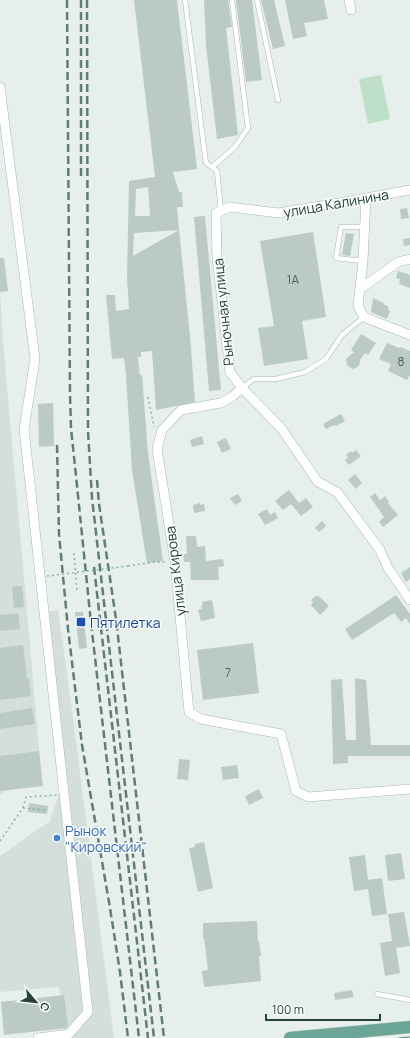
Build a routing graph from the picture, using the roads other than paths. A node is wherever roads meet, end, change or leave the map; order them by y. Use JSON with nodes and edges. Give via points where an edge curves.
{"nodes":[{"id":1,"x":185,"y":0,"type":"edge"},
{"id":2,"x":232,"y":0,"type":"edge"},
{"id":3,"x":257,"y":0,"type":"edge"},
{"id":4,"x":349,"y":0,"type":"edge"},
{"id":5,"x":351,"y":10,"type":"dead end"},
{"id":6,"x":0,"y":87,"type":"edge"},
{"id":7,"x":278,"y":100,"type":"dead end"},
{"id":8,"x":212,"y":167,"type":"junction"},
{"id":9,"x":410,"y":190,"type":"edge"},
{"id":10,"x":366,"y":198,"type":"junction"},
{"id":11,"x":218,"y":212,"type":"junction"},
{"id":12,"x":365,"y":227,"type":"junction"},
{"id":13,"x":410,"y":259,"type":"edge"},
{"id":14,"x":363,"y":261,"type":"junction"},
{"id":15,"x":360,"y":289,"type":"junction"},
{"id":16,"x":364,"y":317,"type":"junction"},
{"id":17,"x":410,"y":335,"type":"edge"},
{"id":18,"x":242,"y":388,"type":"junction"},
{"id":19,"x":410,"y":600,"type":"edge"},
{"id":20,"x":410,"y":788,"type":"edge"},
{"id":21,"x":377,"y":994,"type":"dead end"},
{"id":22,"x":410,"y":1000,"type":"edge"},
{"id":23,"x":410,"y":1028,"type":"edge"},
{"id":24,"x":38,"y":1038,"type":"edge"},
{"id":25,"x":290,"y":1038,"type":"edge"},
{"id":26,"x":292,"y":1038,"type":"edge"}],
"edges":[{"from":1,"to":8,"type":"lane","via":[[206,163]]},
{"from":2,"to":8,"type":"lane","via":[[248,128],[235,147]]},
{"from":3,"to":7,"type":"lane"},
{"from":4,"to":5,"type":"street"},
{"from":6,"to":24,"type":"street","via":[[35,359],[24,429],[88,1012],[69,1034]]},
{"from":8,"to":11,"type":"lane","via":[[217,171]]},
{"from":9,"to":10,"type":"street","name":"улица Калинина"},
{"from":10,"to":11,"type":"street","name":"улица Калинина","via":[[278,213],[230,207]]},
{"from":10,"to":12,"type":"street"},
{"from":11,"to":18,"type":"street","name":"Рыночная улица","via":[[217,257],[230,372]]},
{"from":12,"to":14,"type":"street"},
{"from":12,"to":14,"type":"lane","via":[[341,226],[336,258]]},
{"from":13,"to":15,"type":"street","via":[[398,262]]},
{"from":14,"to":15,"type":"street"},
{"from":15,"to":16,"type":"street","via":[[358,306]]},
{"from":16,"to":17,"type":"street"},
{"from":16,"to":18,"type":"lane","via":[[342,335],[326,359],[305,372],[276,379],[254,379]]},
{"from":18,"to":19,"type":"street","name":"Рыночная улица","via":[[281,428],[318,482],[336,492],[380,550],[388,568]]},
{"from":18,"to":20,"type":"street","name":"улица Кирова","via":[[221,403],[181,410],[162,430],[158,449],[175,562],[190,712],[201,719],[281,734],[296,791],[308,797]]},
{"from":21,"to":22,"type":"lane"},
{"from":23,"to":26,"type":"main road"},
{"from":25,"to":26,"type":"main road"}]}
